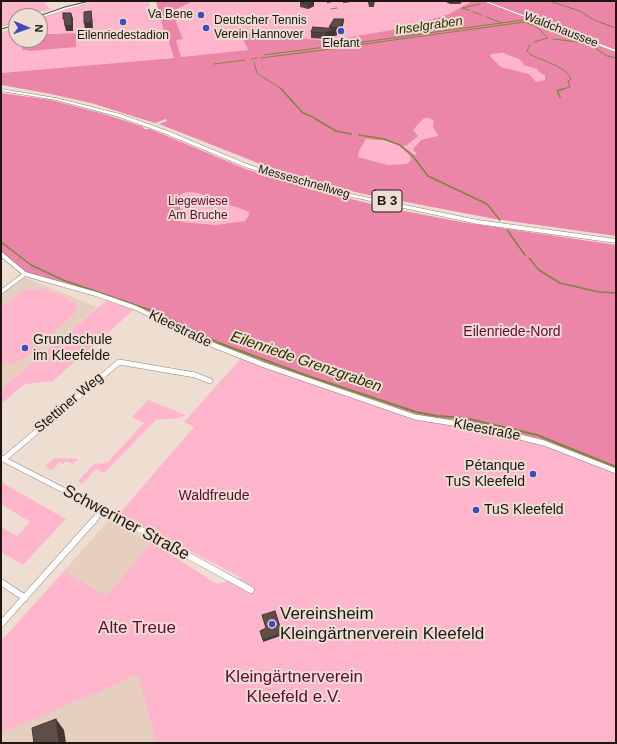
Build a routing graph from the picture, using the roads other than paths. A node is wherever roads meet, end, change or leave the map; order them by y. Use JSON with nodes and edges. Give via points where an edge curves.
{"nodes":[{"id":1,"x":84,"y":1,"type":"edge"},
{"id":2,"x":93,"y":1,"type":"edge"},
{"id":3,"x":484,"y":1,"type":"edge"},
{"id":4,"x":48,"y":10,"type":"edge"},
{"id":5,"x":48,"y":13,"type":"edge"},
{"id":6,"x":616,"y":51,"type":"edge"},
{"id":7,"x":1,"y":89,"type":"edge"},
{"id":8,"x":616,"y":238,"type":"edge"},
{"id":9,"x":616,"y":241,"type":"edge"},
{"id":10,"x":1,"y":254,"type":"edge"},
{"id":11,"x":25,"y":274,"type":"junction"},
{"id":12,"x":1,"y":292,"type":"edge"},
{"id":13,"x":210,"y":381,"type":"dead end"},
{"id":14,"x":2,"y":458,"type":"edge"},
{"id":15,"x":616,"y":471,"type":"edge"},
{"id":16,"x":98,"y":512,"type":"junction"},
{"id":17,"x":1,"y":582,"type":"edge"},
{"id":18,"x":250,"y":590,"type":"dead end"},
{"id":19,"x":25,"y":598,"type":"junction"},
{"id":20,"x":1,"y":624,"type":"edge"}],
"edges":[{"from":1,"to":4,"type":"street"},
{"from":2,"to":5,"type":"street"},
{"from":3,"to":6,"type":"street","name":"Waldchaussee"},
{"from":7,"to":8,"type":"highway","name":"Messeschnellweg","number":"B 3","via":[[58,97],[121,114],[166,129],[253,165],[336,190],[479,219]]},
{"from":7,"to":9,"type":"highway","name":"Messeschnellweg","number":"B 3","via":[[56,99],[118,115],[250,167],[348,195],[402,208],[486,223]]},
{"from":10,"to":11,"type":"street","name":"Kleestraße"},
{"from":11,"to":12,"type":"street"},
{"from":11,"to":15,"type":"street","name":"Kleestraße","via":[[136,308],[242,357],[415,417],[521,436]]},
{"from":13,"to":14,"type":"street","name":"Stettiner Weg","via":[[195,375],[119,362]]},
{"from":14,"to":16,"type":"street","name":"Schweriner Straße","via":[[96,507]]},
{"from":16,"to":18,"type":"street","name":"Schweriner Straße","via":[[108,513],[120,519]]},
{"from":16,"to":19,"type":"street"},
{"from":17,"to":19,"type":"street"},
{"from":19,"to":20,"type":"street"}]}
